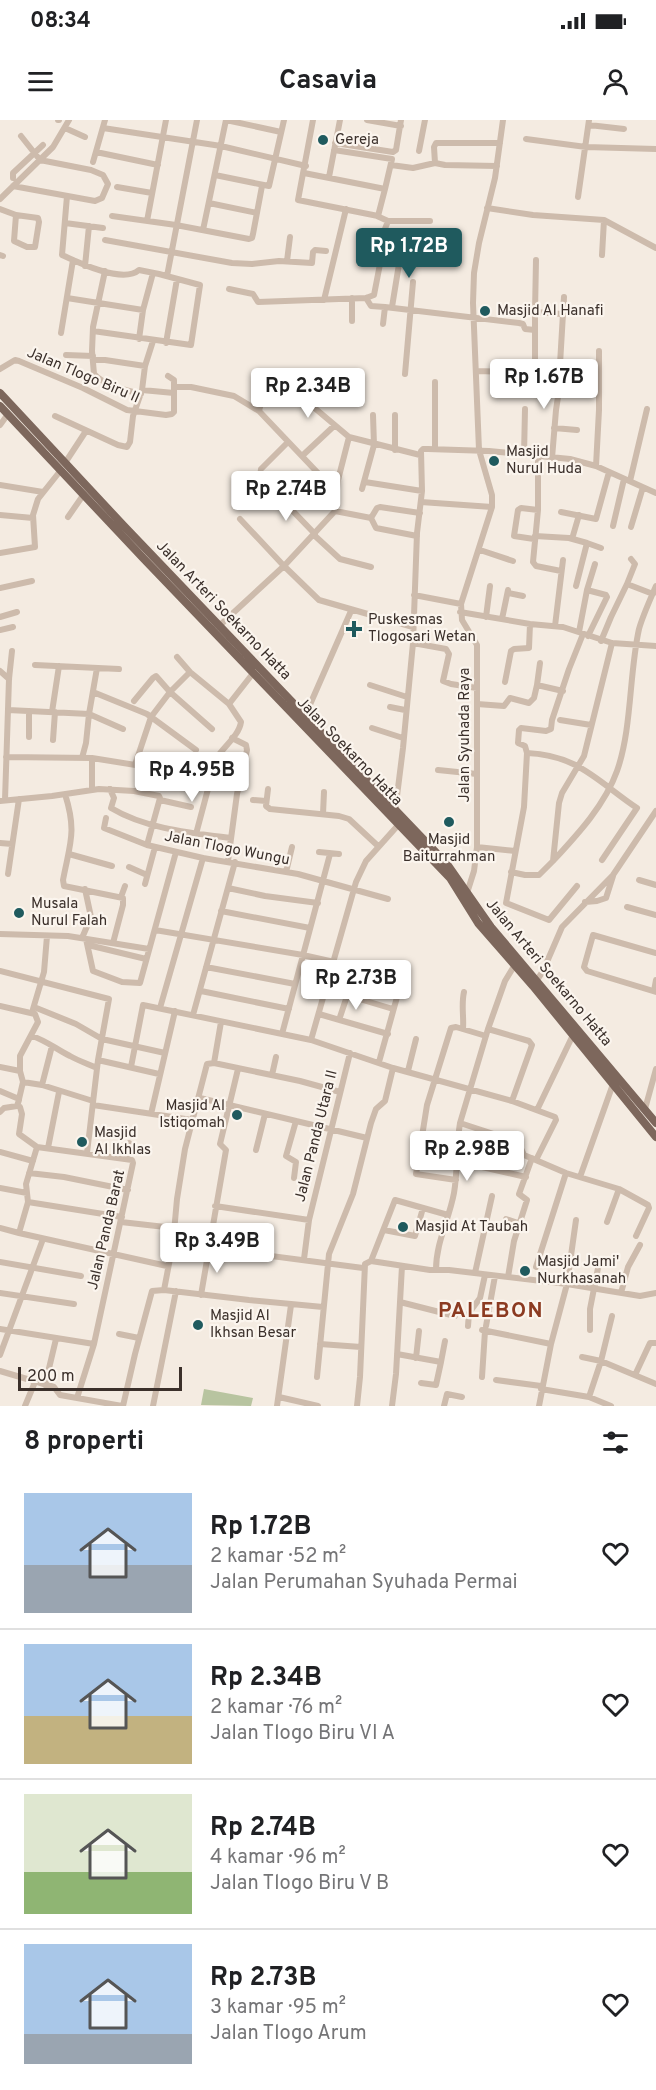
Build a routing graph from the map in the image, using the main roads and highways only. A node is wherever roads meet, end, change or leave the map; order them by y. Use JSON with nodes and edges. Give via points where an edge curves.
{"nodes":[{"id":1,"x":0,"y":393,"type":"edge"},
{"id":2,"x":0,"y":406,"type":"edge"},
{"id":3,"x":63,"y":467,"type":"junction"},
{"id":4,"x":120,"y":528,"type":"junction"},
{"id":5,"x":256,"y":670,"type":"junction"},
{"id":6,"x":398,"y":817,"type":"junction"},
{"id":7,"x":517,"y":963,"type":"junction"},
{"id":8,"x":535,"y":983,"type":"junction"},
{"id":9,"x":656,"y":1123,"type":"edge"},
{"id":10,"x":656,"y":1137,"type":"edge"}],
"edges":[{"from":1,"to":3,"type":"main road","name":"Jalan Arteri Soekarno Hatta"},
{"from":2,"to":3,"type":"main road","name":"Jalan Soekarno Hatta"},
{"from":3,"to":4,"type":"main road","name":"Jalan Arteri Soekarno Hatta"},
{"from":3,"to":4,"type":"main road","name":"Jalan Soekarno Hatta","via":[[84,494]]},
{"from":4,"to":5,"type":"main road","name":"Jalan Soekarno Hatta"},
{"from":4,"to":5,"type":"main road","name":"Jalan Arteri Soekarno Hatta","via":[[219,626]]},
{"from":5,"to":6,"type":"main road","name":"Jalan Arteri Soekarno Hatta","via":[[305,716]]},
{"from":5,"to":6,"type":"main road","name":"Jalan Soekarno Hatta","via":[[363,788]]},
{"from":6,"to":7,"type":"main road","name":"Jalan Soekarno Hatta","via":[[450,878],[478,923]]},
{"from":6,"to":7,"type":"main road","name":"Jalan Arteri Soekarno Hatta","via":[[452,870]]},
{"from":7,"to":8,"type":"main road","name":"Jalan Arteri Soekarno Hatta"},
{"from":8,"to":9,"type":"main road","name":"Jalan Arteri Soekarno Hatta"},
{"from":8,"to":10,"type":"main road"}]}
